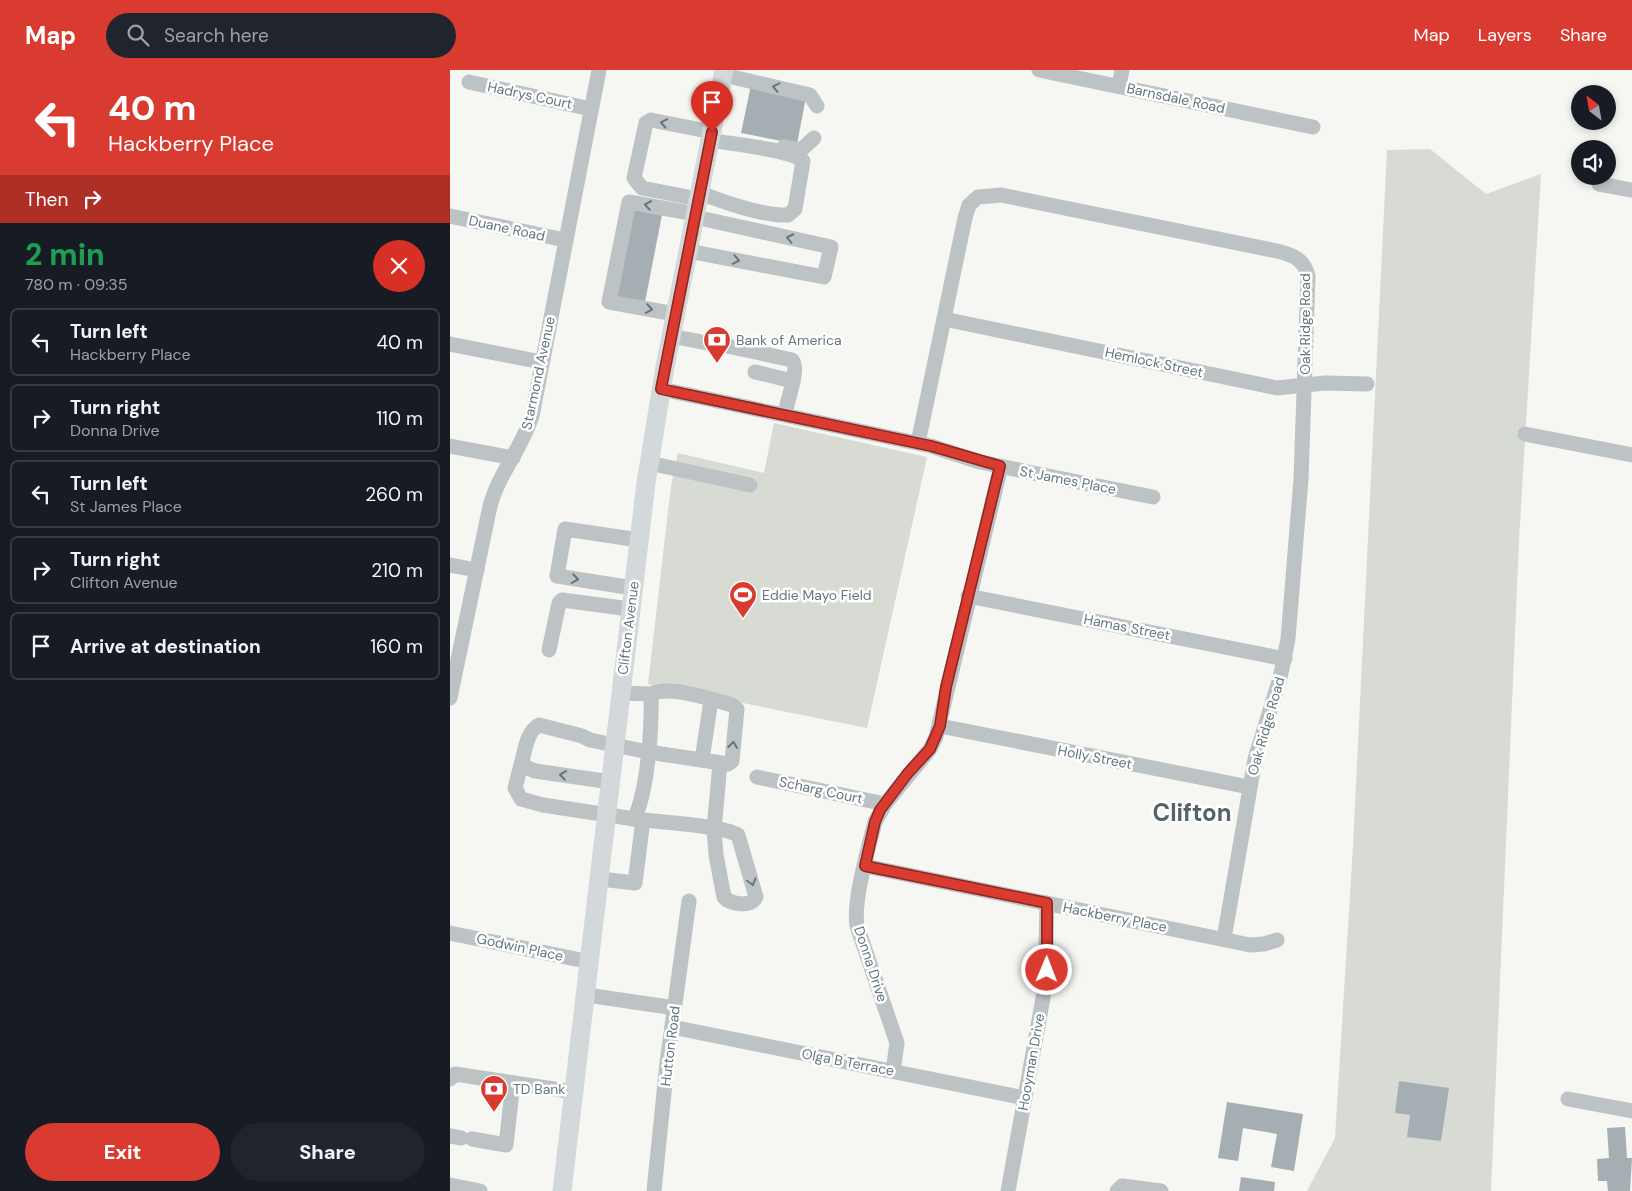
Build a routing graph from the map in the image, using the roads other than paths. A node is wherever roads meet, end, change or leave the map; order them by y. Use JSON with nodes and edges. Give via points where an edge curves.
{"nodes":[{"id":1,"x":599,"y":70,"type":"edge"},
{"id":2,"x":1039,"y":70,"type":"edge"},
{"id":3,"x":1122,"y":70,"type":"edge"},
{"id":4,"x":723,"y":72,"type":"edge"},
{"id":5,"x":469,"y":82,"type":"dead end"},
{"id":6,"x":1118,"y":86,"type":"junction"},
{"id":7,"x":817,"y":106,"type":"dead end"},
{"id":8,"x":591,"y":108,"type":"junction"},
{"id":9,"x":1313,"y":127,"type":"dead end"},
{"id":10,"x":711,"y":133,"type":"junction"},
{"id":11,"x":814,"y":138,"type":"dead end"},
{"id":12,"x":1604,"y":185,"type":"edge"},
{"id":13,"x":1632,"y":190,"type":"edge"},
{"id":14,"x":697,"y":206,"type":"junction"},
{"id":15,"x":450,"y":216,"type":"edge"},
{"id":16,"x":565,"y":240,"type":"junction"},
{"id":17,"x":688,"y":251,"type":"junction"},
{"id":18,"x":676,"y":314,"type":"junction"},
{"id":19,"x":944,"y":319,"type":"junction"},
{"id":20,"x":671,"y":336,"type":"junction"},
{"id":21,"x":450,"y":344,"type":"edge"},
{"id":22,"x":541,"y":362,"type":"junction"},
{"id":23,"x":755,"y":372,"type":"dead end"},
{"id":24,"x":794,"y":378,"type":"junction"},
{"id":25,"x":1305,"y":384,"type":"junction"},
{"id":26,"x":1367,"y":384,"type":"dead end"},
{"id":27,"x":661,"y":389,"type":"junction"},
{"id":28,"x":785,"y":414,"type":"junction"},
{"id":29,"x":1525,"y":434,"type":"dead end"},
{"id":30,"x":918,"y":443,"type":"junction"},
{"id":31,"x":450,"y":446,"type":"edge"},
{"id":32,"x":1632,"y":455,"type":"edge"},
{"id":33,"x":513,"y":458,"type":"junction"},
{"id":34,"x":649,"y":463,"type":"junction"},
{"id":35,"x":1000,"y":466,"type":"junction"},
{"id":36,"x":750,"y":485,"type":"dead end"},
{"id":37,"x":1152,"y":497,"type":"dead end"},
{"id":38,"x":639,"y":540,"type":"junction"},
{"id":39,"x":450,"y":565,"type":"edge"},
{"id":40,"x":476,"y":570,"type":"junction"},
{"id":41,"x":633,"y":588,"type":"junction"},
{"id":42,"x":968,"y":596,"type":"junction"},
{"id":43,"x":630,"y":609,"type":"junction"},
{"id":44,"x":549,"y":650,"type":"dead end"},
{"id":45,"x":1285,"y":659,"type":"junction"},
{"id":46,"x":621,"y":692,"type":"junction"},
{"id":47,"x":651,"y":694,"type":"junction"},
{"id":48,"x":450,"y":698,"type":"edge"},
{"id":49,"x":711,"y":700,"type":"junction"},
{"id":50,"x":940,"y":726,"type":"junction"},
{"id":51,"x":615,"y":745,"type":"junction"},
{"id":52,"x":648,"y":752,"type":"junction"},
{"id":53,"x":702,"y":760,"type":"junction"},
{"id":54,"x":720,"y":762,"type":"junction"},
{"id":55,"x":522,"y":765,"type":"junction"},
{"id":56,"x":757,"y":776,"type":"dead end"},
{"id":57,"x":611,"y":782,"type":"junction"},
{"id":58,"x":1249,"y":787,"type":"junction"},
{"id":59,"x":885,"y":804,"type":"junction"},
{"id":60,"x":607,"y":815,"type":"junction"},
{"id":61,"x":638,"y":819,"type":"junction"},
{"id":62,"x":714,"y":830,"type":"junction"},
{"id":63,"x":865,"y":866,"type":"junction"},
{"id":64,"x":600,"y":879,"type":"junction"},
{"id":65,"x":689,"y":901,"type":"dead end"},
{"id":66,"x":1047,"y":903,"type":"junction"},
{"id":67,"x":450,"y":933,"type":"edge"},
{"id":68,"x":1224,"y":939,"type":"junction"},
{"id":69,"x":1277,"y":940,"type":"dead end"},
{"id":70,"x":590,"y":962,"type":"junction"},
{"id":71,"x":586,"y":995,"type":"junction"},
{"id":72,"x":675,"y":1008,"type":"junction"},
{"id":73,"x":672,"y":1027,"type":"junction"},
{"id":74,"x":894,"y":1071,"type":"junction"},
{"id":75,"x":450,"y":1079,"type":"edge"},
{"id":76,"x":513,"y":1083,"type":"junction"},
{"id":77,"x":574,"y":1092,"type":"junction"},
{"id":78,"x":1025,"y":1098,"type":"junction"},
{"id":79,"x":1568,"y":1098,"type":"dead end"},
{"id":80,"x":1632,"y":1111,"type":"edge"},
{"id":81,"x":461,"y":1138,"type":"edge"},
{"id":82,"x":450,"y":1185,"type":"edge"},
{"id":83,"x":480,"y":1191,"type":"edge"},
{"id":84,"x":562,"y":1191,"type":"edge"},
{"id":85,"x":654,"y":1191,"type":"edge"},
{"id":86,"x":1008,"y":1191,"type":"edge"},
{"id":87,"x":1117,"y":1191,"type":"edge"},
{"id":88,"x":1161,"y":1191,"type":"edge"}],
"edges":[{"from":1,"to":8,"type":"street","name":"Starmond Avenue"},
{"from":2,"to":6,"type":"street","name":"Barnsdale Road"},
{"from":3,"to":6,"type":"street"},
{"from":7,"to":4,"type":"street","one_way":true,"via":[[810,95]]},
{"from":4,"to":10,"type":"main road","name":"Clifton Avenue"},
{"from":5,"to":8,"type":"street","name":"Hadrys Court"},
{"from":6,"to":9,"type":"street","name":"Barnsdale Road"},
{"from":8,"to":16,"type":"street","name":"Starmond Avenue"},
{"from":10,"to":11,"type":"street","via":[[730,134],[798,150]]},
{"from":10,"to":14,"type":"main road","name":"Clifton Avenue"},
{"from":10,"to":14,"type":"street","one_way":true,"via":[[651,120],[646,124],[634,178],[642,188]]},
{"from":10,"to":14,"type":"street","via":[[804,161],[795,209],[788,215],[734,204]]},
{"from":12,"to":13,"type":"street"},
{"from":14,"to":17,"type":"main road","name":"Clifton Avenue"},
{"from":17,"to":14,"type":"street","one_way":true,"via":[[824,277],[831,247]]},
{"from":14,"to":18,"type":"street","one_way":true,"via":[[629,202],[608,302]]},
{"from":15,"to":16,"type":"street","name":"Duane Road"},
{"from":16,"to":22,"type":"street","name":"Starmond Avenue"},
{"from":17,"to":18,"type":"main road","name":"Clifton Avenue"},
{"from":18,"to":20,"type":"main road","name":"Clifton Avenue"},
{"from":19,"to":25,"type":"street","name":"Hemlock Street","via":[[1278,388]]},
{"from":19,"to":25,"type":"street","name":"Oak Ridge Road","via":[[969,205],[978,196],[1001,195],[1277,250],[1301,260],[1308,276]]},
{"from":19,"to":30,"type":"street","name":"Oak Ridge Road"},
{"from":20,"to":24,"type":"street","via":[[792,360],[796,367]]},
{"from":20,"to":27,"type":"main road","name":"Clifton Avenue"},
{"from":21,"to":22,"type":"street"},
{"from":22,"to":33,"type":"street","name":"Starmond Avenue","via":[[532,416]]},
{"from":23,"to":24,"type":"street"},
{"from":24,"to":28,"type":"street"},
{"from":25,"to":26,"type":"street","name":"Hemlock Street"},
{"from":25,"to":45,"type":"street","name":"Oak Ridge Road","via":[[1301,479]]},
{"from":27,"to":28,"type":"street","name":"St James Place"},
{"from":27,"to":34,"type":"main road","name":"Clifton Avenue"},
{"from":28,"to":30,"type":"street","name":"St James Place"},
{"from":29,"to":32,"type":"street"},
{"from":30,"to":35,"type":"street","name":"St James Place"},
{"from":31,"to":33,"type":"street"},
{"from":33,"to":40,"type":"street","name":"Starmond Avenue","via":[[495,488]]},
{"from":34,"to":36,"type":"street"},
{"from":34,"to":38,"type":"main road","name":"Clifton Avenue"},
{"from":35,"to":37,"type":"street","name":"St James Place"},
{"from":35,"to":42,"type":"street","name":"Donna Drive"},
{"from":38,"to":41,"type":"main road","name":"Clifton Avenue"},
{"from":38,"to":41,"type":"street","one_way":true,"via":[[565,528],[557,576]]},
{"from":39,"to":40,"type":"street"},
{"from":40,"to":48,"type":"street","name":"Starmond Avenue"},
{"from":41,"to":43,"type":"main road","name":"Clifton Avenue"},
{"from":42,"to":45,"type":"street","name":"Hamas Street"},
{"from":42,"to":50,"type":"street","name":"Donna Drive"},
{"from":43,"to":44,"type":"street","via":[[562,600]]},
{"from":43,"to":46,"type":"main road","name":"Clifton Avenue"},
{"from":45,"to":58,"type":"street","name":"Oak Ridge Road"},
{"from":46,"to":47,"type":"street"},
{"from":46,"to":51,"type":"main road","name":"Clifton Avenue"},
{"from":47,"to":49,"type":"street","via":[[658,690]]},
{"from":47,"to":52,"type":"street"},
{"from":49,"to":53,"type":"street"},
{"from":54,"to":49,"type":"street","one_way":true,"via":[[728,764],[732,761],[737,709]]},
{"from":50,"to":58,"type":"street","name":"Holly Street"},
{"from":50,"to":59,"type":"street","name":"Donna Drive","via":[[930,749]]},
{"from":51,"to":52,"type":"street"},
{"from":51,"to":55,"type":"street","via":[[539,726],[533,728],[528,739]]},
{"from":51,"to":57,"type":"main road","name":"Clifton Avenue"},
{"from":52,"to":53,"type":"street"},
{"from":52,"to":61,"type":"street"},
{"from":53,"to":54,"type":"street"},
{"from":54,"to":62,"type":"street"},
{"from":57,"to":55,"type":"street","one_way":true,"via":[[535,771]]},
{"from":55,"to":60,"type":"street","via":[[515,788],[520,799]]},
{"from":56,"to":59,"type":"street","name":"Scharg Court"},
{"from":57,"to":60,"type":"main road","name":"Clifton Avenue"},
{"from":58,"to":68,"type":"street","name":"Oak Ridge Road"},
{"from":59,"to":63,"type":"street","name":"Donna Drive","via":[[875,822]]},
{"from":60,"to":61,"type":"street"},
{"from":60,"to":64,"type":"main road","name":"Clifton Avenue"},
{"from":61,"to":62,"type":"street"},
{"from":61,"to":64,"type":"street","via":[[636,883]]},
{"from":62,"to":62,"type":"street","one_way":true,"via":[[738,835],[756,897],[754,901],[746,904],[724,897]]},
{"from":63,"to":66,"type":"street","name":"Hackberry Place"},
{"from":63,"to":74,"type":"street","name":"Donna Drive","via":[[855,914],[897,1043]]},
{"from":64,"to":70,"type":"main road","name":"Clifton Avenue"},
{"from":65,"to":72,"type":"street","name":"Hutton Road"},
{"from":66,"to":68,"type":"street","name":"Hackberry Place"},
{"from":66,"to":78,"type":"street","name":"Hooyman Drive","via":[[1045,987]]},
{"from":67,"to":70,"type":"street","name":"Godwin Place"},
{"from":68,"to":69,"type":"street","name":"Hackberry Place","via":[[1250,945]]},
{"from":70,"to":71,"type":"main road","name":"Clifton Avenue"},
{"from":71,"to":72,"type":"street"},
{"from":71,"to":77,"type":"main road","name":"Clifton Avenue"},
{"from":72,"to":73,"type":"street","name":"Hutton Road"},
{"from":73,"to":74,"type":"street","name":"Olga B Terrace"},
{"from":73,"to":85,"type":"street","name":"Hutton Road"},
{"from":74,"to":78,"type":"street","name":"Olga B Terrace"},
{"from":75,"to":76,"type":"street","via":[[455,1074]]},
{"from":76,"to":77,"type":"street"},
{"from":76,"to":81,"type":"street","via":[[506,1145]]},
{"from":77,"to":84,"type":"main road","name":"Clifton Avenue"},
{"from":78,"to":86,"type":"street","name":"Hooyman Drive"},
{"from":79,"to":80,"type":"street"},
{"from":82,"to":83,"type":"street"},
{"from":87,"to":88,"type":"street","via":[[1122,1186]]}]}
